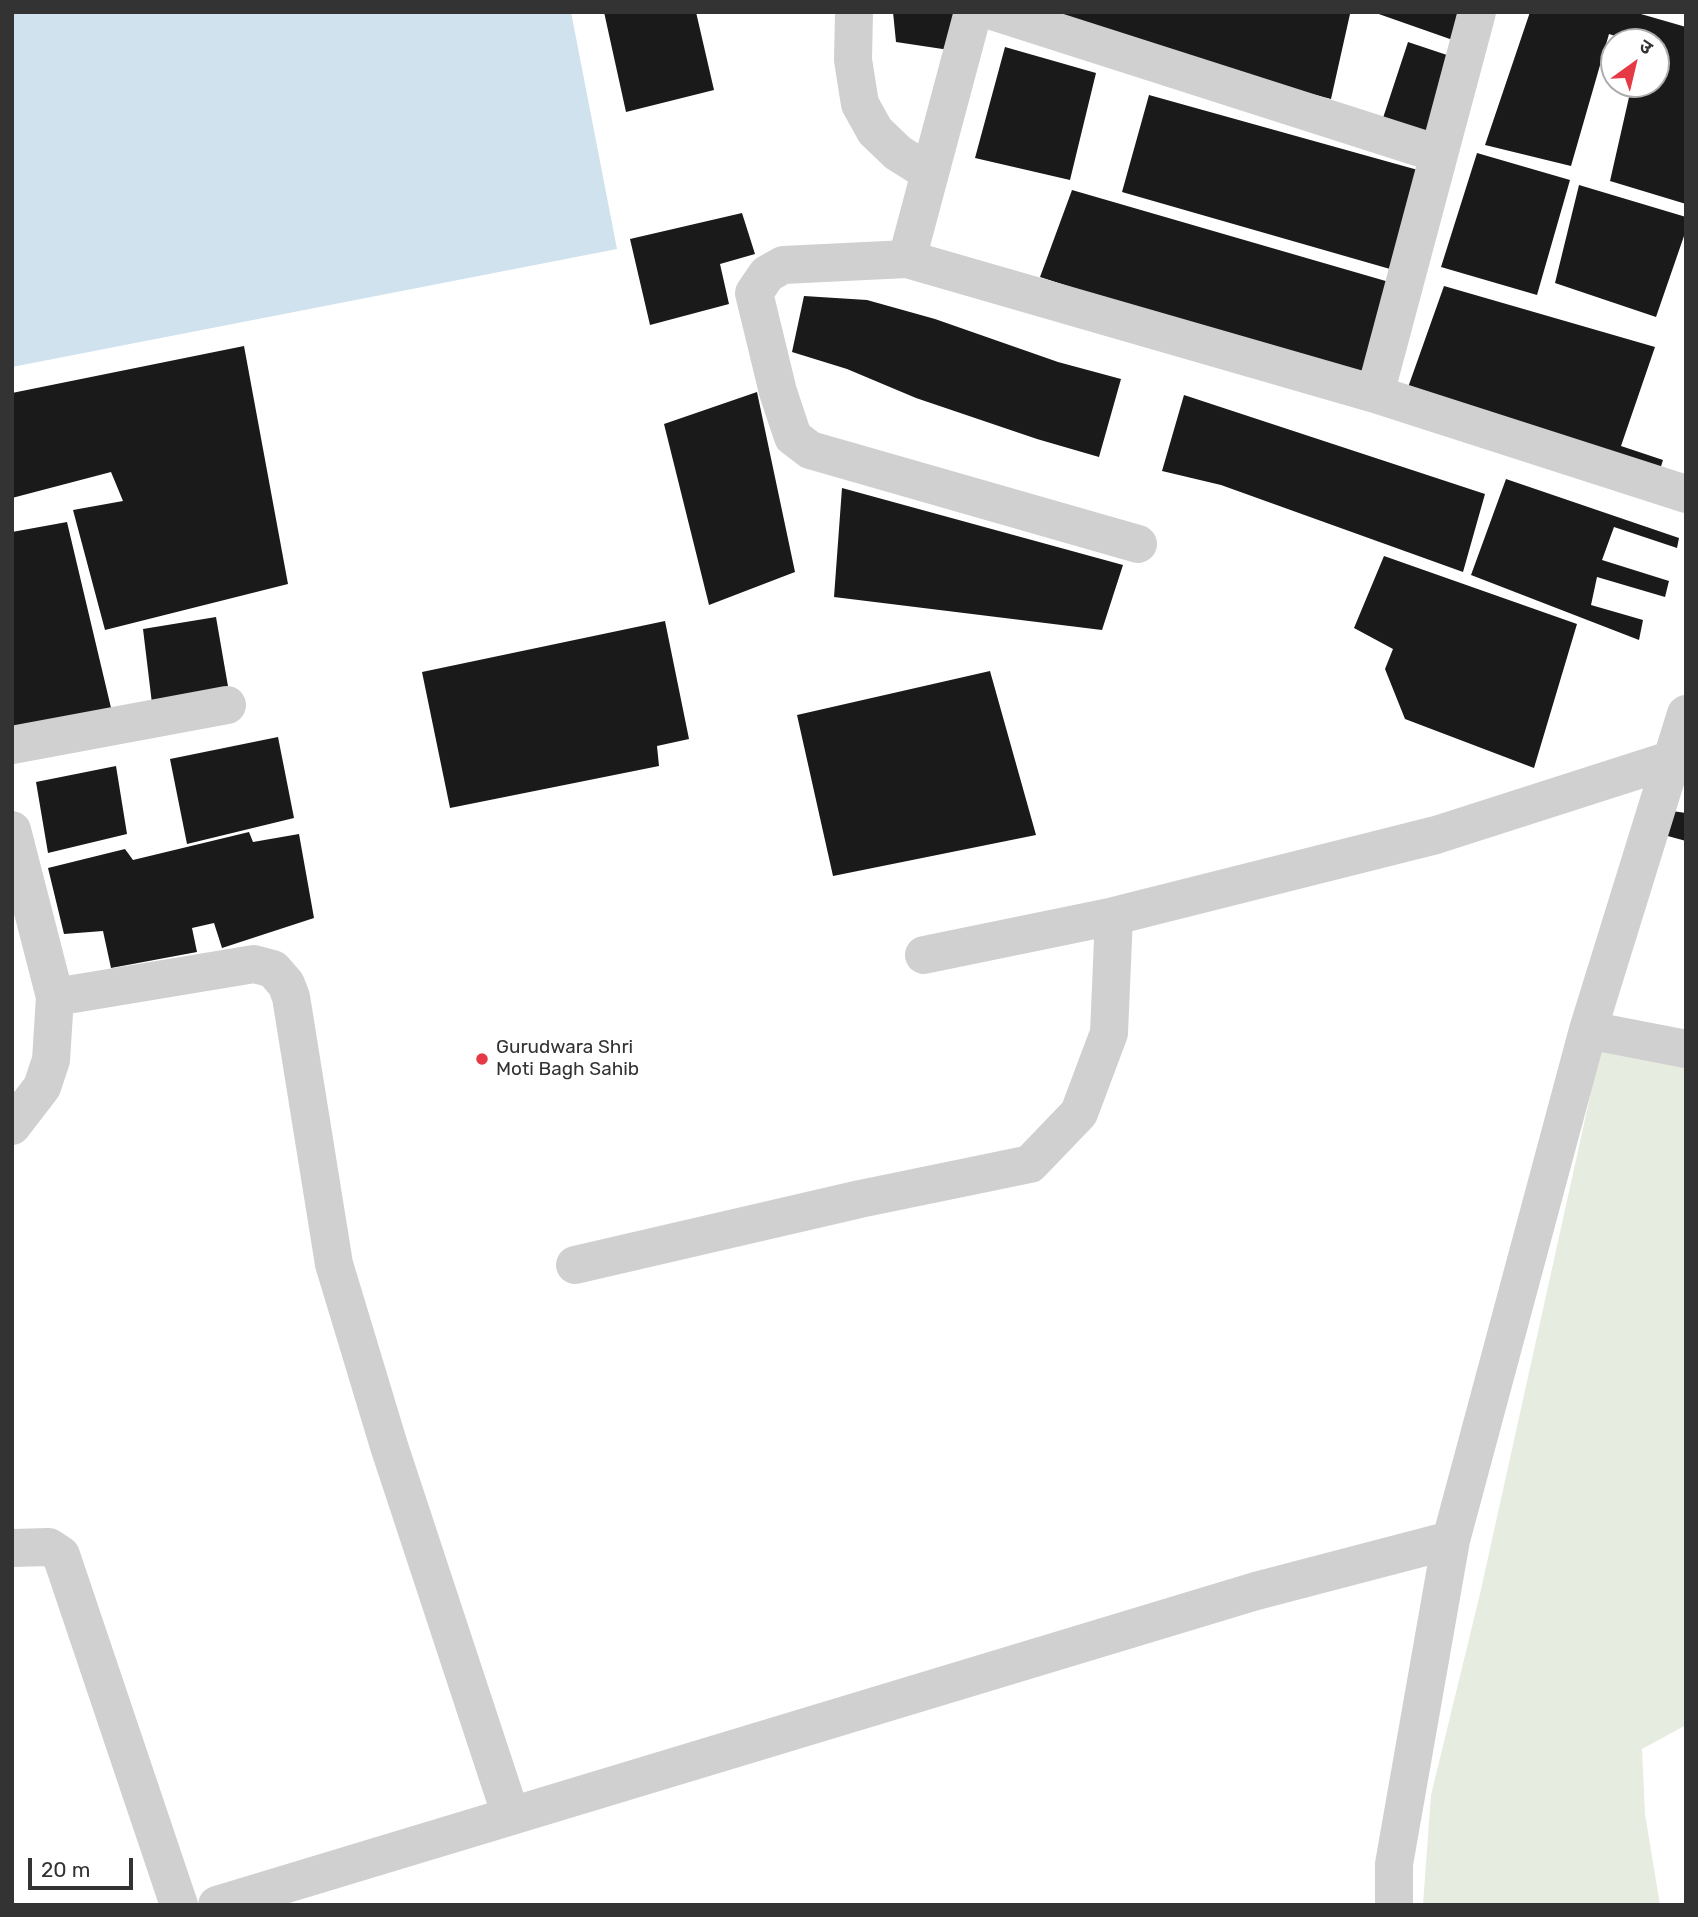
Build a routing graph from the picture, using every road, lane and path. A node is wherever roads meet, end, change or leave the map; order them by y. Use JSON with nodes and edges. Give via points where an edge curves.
{"nodes":[{"id":1,"x":854,"y":12,"type":"edge"},
{"id":2,"x":973,"y":12,"type":"edge"},
{"id":3,"x":995,"y":12,"type":"edge"},
{"id":4,"x":1477,"y":12,"type":"edge"},
{"id":5,"x":1439,"y":154,"type":"junction"},
{"id":6,"x":930,"y":173,"type":"junction"},
{"id":7,"x":907,"y":259,"type":"junction"},
{"id":8,"x":1375,"y":394,"type":"junction"},
{"id":9,"x":1686,"y":494,"type":"edge"},
{"id":10,"x":1138,"y":544,"type":"dead end"},
{"id":11,"x":227,"y":705,"type":"dead end"},
{"id":12,"x":1686,"y":714,"type":"edge"},
{"id":13,"x":12,"y":745,"type":"edge"},
{"id":14,"x":1673,"y":759,"type":"junction"},
{"id":15,"x":12,"y":830,"type":"edge"},
{"id":16,"x":1114,"y":916,"type":"junction"},
{"id":17,"x":924,"y":954,"type":"dead end"},
{"id":18,"x":55,"y":997,"type":"junction"},
{"id":19,"x":1588,"y":1030,"type":"junction"},
{"id":20,"x":1686,"y":1049,"type":"edge"},
{"id":21,"x":12,"y":1126,"type":"edge"},
{"id":22,"x":575,"y":1265,"type":"dead end"},
{"id":23,"x":1451,"y":1540,"type":"junction"},
{"id":24,"x":12,"y":1548,"type":"edge"},
{"id":25,"x":511,"y":1816,"type":"junction"},
{"id":26,"x":179,"y":1905,"type":"edge"},
{"id":27,"x":217,"y":1905,"type":"edge"},
{"id":28,"x":1394,"y":1905,"type":"edge"}],
"edges":[{"from":1,"to":6,"type":"street","via":[[853,60],[860,104],[876,131],[898,153]]},
{"from":2,"to":6,"type":"street"},
{"from":3,"to":5,"type":"street"},
{"from":4,"to":5,"type":"street"},
{"from":5,"to":8,"type":"street"},
{"from":6,"to":7,"type":"street"},
{"from":7,"to":8,"type":"street"},
{"from":7,"to":10,"type":"street","via":[[783,265],[767,274],[754,293],[793,437],[810,450]]},
{"from":8,"to":9,"type":"street"},
{"from":11,"to":13,"type":"street"},
{"from":12,"to":14,"type":"street"},
{"from":14,"to":16,"type":"street","via":[[1436,835]]},
{"from":14,"to":19,"type":"street"},
{"from":15,"to":18,"type":"street"},
{"from":16,"to":17,"type":"street"},
{"from":16,"to":22,"type":"street","via":[[1108,1034],[1079,1113],[1030,1164]]},
{"from":18,"to":21,"type":"street","via":[[51,1060],[43,1087]]},
{"from":18,"to":25,"type":"street","via":[[254,964],[273,969],[286,984],[334,1264]]},
{"from":19,"to":20,"type":"street"},
{"from":19,"to":23,"type":"street"},
{"from":23,"to":25,"type":"street","via":[[1256,1591]]},
{"from":23,"to":28,"type":"street","via":[[1394,1864]]},
{"from":24,"to":26,"type":"street","via":[[49,1547],[61,1555]]},
{"from":25,"to":27,"type":"street"}]}
